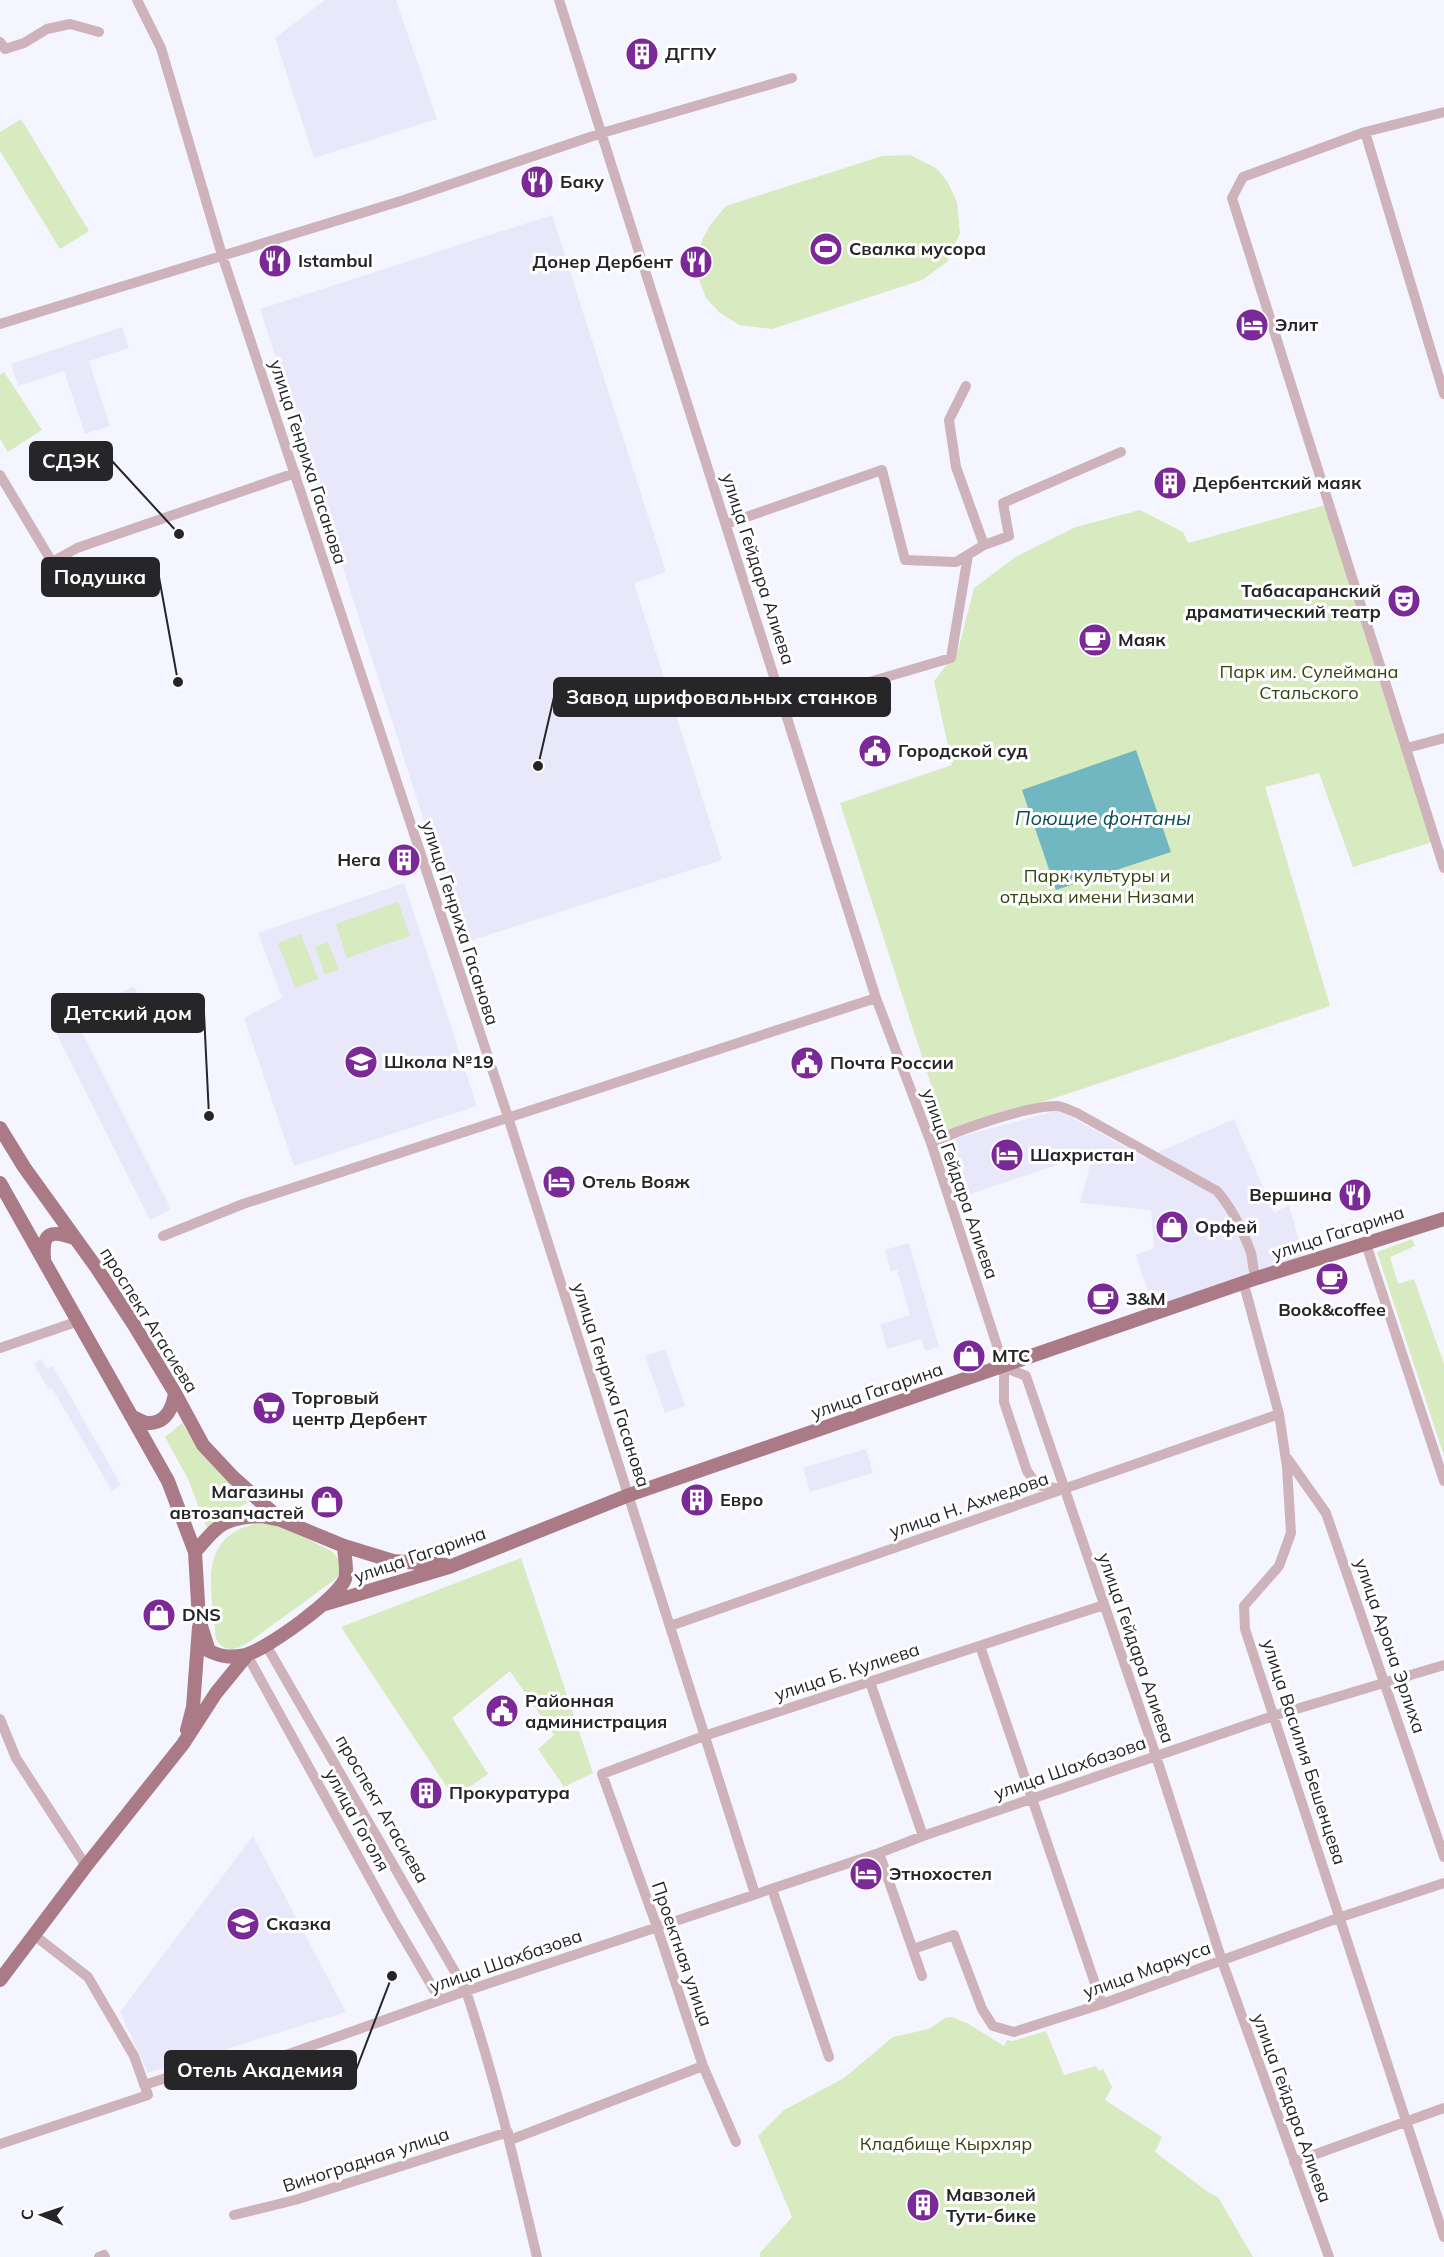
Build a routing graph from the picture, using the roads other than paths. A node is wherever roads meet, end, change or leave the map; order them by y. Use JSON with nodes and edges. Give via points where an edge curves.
{"nodes":[{"id":1,"x":137,"y":0,"type":"edge"},
{"id":2,"x":559,"y":0,"type":"edge"},
{"id":3,"x":99,"y":32,"type":"dead end"},
{"id":4,"x":0,"y":42,"type":"edge"},
{"id":5,"x":792,"y":78,"type":"dead end"},
{"id":6,"x":1444,"y":112,"type":"edge"},
{"id":7,"x":1365,"y":132,"type":"junction"},
{"id":8,"x":602,"y":133,"type":"junction"},
{"id":9,"x":222,"y":255,"type":"junction"},
{"id":10,"x":0,"y":324,"type":"edge"},
{"id":11,"x":966,"y":386,"type":"dead end"},
{"id":12,"x":1444,"y":394,"type":"edge"},
{"id":13,"x":1120,"y":452,"type":"dead end"},
{"id":14,"x":294,"y":473,"type":"junction"},
{"id":15,"x":0,"y":475,"type":"edge"},
{"id":16,"x":726,"y":524,"type":"junction"},
{"id":17,"x":984,"y":545,"type":"junction"},
{"id":18,"x":968,"y":555,"type":"junction"},
{"id":19,"x":784,"y":707,"type":"junction"},
{"id":20,"x":1444,"y":738,"type":"edge"},
{"id":21,"x":1407,"y":748,"type":"junction"},
{"id":22,"x":1444,"y":868,"type":"edge"},
{"id":23,"x":876,"y":998,"type":"junction"},
{"id":24,"x":508,"y":1117,"type":"junction"},
{"id":25,"x":0,"y":1128,"type":"edge"},
{"id":26,"x":931,"y":1143,"type":"junction"},
{"id":27,"x":0,"y":1183,"type":"edge"},
{"id":28,"x":1444,"y":1217,"type":"edge"},
{"id":29,"x":163,"y":1236,"type":"dead end"},
{"id":30,"x":74,"y":1238,"type":"junction"},
{"id":31,"x":1366,"y":1244,"type":"junction"},
{"id":32,"x":45,"y":1266,"type":"junction"},
{"id":33,"x":1250,"y":1280,"type":"junction"},
{"id":34,"x":76,"y":1322,"type":"junction"},
{"id":35,"x":0,"y":1348,"type":"edge"},
{"id":36,"x":1004,"y":1365,"type":"junction"},
{"id":37,"x":175,"y":1393,"type":"junction"},
{"id":38,"x":1279,"y":1414,"type":"junction"},
{"id":39,"x":131,"y":1416,"type":"junction"},
{"id":40,"x":1285,"y":1455,"type":"junction"},
{"id":41,"x":1444,"y":1481,"type":"edge"},
{"id":42,"x":1064,"y":1489,"type":"junction"},
{"id":43,"x":629,"y":1494,"type":"junction"},
{"id":44,"x":281,"y":1520,"type":"junction"},
{"id":45,"x":344,"y":1546,"type":"junction"},
{"id":46,"x":195,"y":1551,"type":"junction"},
{"id":47,"x":325,"y":1604,"type":"junction"},
{"id":48,"x":1104,"y":1605,"type":"junction"},
{"id":49,"x":200,"y":1620,"type":"junction"},
{"id":50,"x":670,"y":1626,"type":"junction"},
{"id":51,"x":266,"y":1645,"type":"junction"},
{"id":52,"x":980,"y":1646,"type":"junction"},
{"id":53,"x":247,"y":1655,"type":"junction"},
{"id":54,"x":1444,"y":1665,"type":"edge"},
{"id":55,"x":870,"y":1682,"type":"junction"},
{"id":56,"x":1386,"y":1682,"type":"junction"},
{"id":57,"x":1273,"y":1716,"type":"junction"},
{"id":58,"x":0,"y":1719,"type":"edge"},
{"id":59,"x":704,"y":1736,"type":"junction"},
{"id":60,"x":183,"y":1744,"type":"junction"},
{"id":61,"x":1156,"y":1756,"type":"junction"},
{"id":62,"x":602,"y":1774,"type":"joint"},
{"id":63,"x":1033,"y":1798,"type":"junction"},
{"id":64,"x":923,"y":1836,"type":"junction"},
{"id":65,"x":879,"y":1853,"type":"junction"},
{"id":66,"x":1444,"y":1857,"type":"edge"},
{"id":67,"x":86,"y":1866,"type":"junction"},
{"id":68,"x":1444,"y":1883,"type":"edge"},
{"id":69,"x":772,"y":1889,"type":"junction"},
{"id":70,"x":755,"y":1894,"type":"junction"},
{"id":71,"x":1341,"y":1917,"type":"junction"},
{"id":72,"x":657,"y":1927,"type":"junction"},
{"id":73,"x":34,"y":1935,"type":"junction"},
{"id":74,"x":913,"y":1949,"type":"junction"},
{"id":75,"x":1222,"y":1961,"type":"junction"},
{"id":76,"x":922,"y":1976,"type":"dead end"},
{"id":77,"x":0,"y":1980,"type":"edge"},
{"id":78,"x":466,"y":1991,"type":"junction"},
{"id":79,"x":440,"y":2000,"type":"junction"},
{"id":80,"x":1102,"y":2004,"type":"junction"},
{"id":81,"x":829,"y":2057,"type":"dead end"},
{"id":82,"x":703,"y":2066,"type":"junction"},
{"id":83,"x":146,"y":2090,"type":"junction"},
{"id":84,"x":1444,"y":2108,"type":"edge"},
{"id":85,"x":1405,"y":2122,"type":"junction"},
{"id":86,"x":509,"y":2136,"type":"junction"},
{"id":87,"x":736,"y":2142,"type":"dead end"},
{"id":88,"x":0,"y":2144,"type":"edge"},
{"id":89,"x":1294,"y":2162,"type":"junction"},
{"id":90,"x":234,"y":2215,"type":"dead end"},
{"id":91,"x":1444,"y":2237,"type":"edge"},
{"id":92,"x":99,"y":2257,"type":"edge"},
{"id":93,"x":105,"y":2257,"type":"edge"},
{"id":94,"x":537,"y":2257,"type":"edge"},
{"id":95,"x":1329,"y":2257,"type":"edge"}],
"edges":[{"from":1,"to":9,"type":"street","name":"улица Генриха Гасанова","via":[[161,48]]},
{"from":2,"to":8,"type":"street","name":"улица Гейдара Алиева"},
{"from":3,"to":4,"type":"street","via":[[70,24],[47,28],[24,43],[4,49]]},
{"from":5,"to":8,"type":"street"},
{"from":6,"to":7,"type":"street"},
{"from":7,"to":12,"type":"street"},
{"from":7,"to":21,"type":"street","via":[[1243,177],[1232,198]]},
{"from":8,"to":9,"type":"street","via":[[404,200]]},
{"from":8,"to":16,"type":"street","name":"улица Гейдара Алиева"},
{"from":9,"to":10,"type":"street"},
{"from":9,"to":14,"type":"street","name":"улица Генриха Гасанова"},
{"from":11,"to":17,"type":"street","via":[[949,420],[956,467]]},
{"from":13,"to":17,"type":"street","via":[[1003,503],[1008,536]]},
{"from":14,"to":15,"type":"street","via":[[77,548],[52,562]]},
{"from":14,"to":24,"type":"street","name":"улица Генриха Гасанова"},
{"from":16,"to":18,"type":"street","via":[[882,470],[905,560],[956,562]]},
{"from":16,"to":19,"type":"street","name":"улица Гейдара Алиева"},
{"from":17,"to":18,"type":"street"},
{"from":18,"to":19,"type":"street","via":[[951,658]]},
{"from":19,"to":23,"type":"street","name":"улица Гейдара Алиева"},
{"from":20,"to":21,"type":"street"},
{"from":21,"to":22,"type":"street"},
{"from":23,"to":24,"type":"street"},
{"from":23,"to":26,"type":"street","name":"улица Гейдара Алиева"},
{"from":24,"to":29,"type":"street","via":[[243,1204]]},
{"from":24,"to":43,"type":"street","name":"улица Генриха Гасанова"},
{"from":25,"to":30,"type":"main road","name":"проспект Агасиева"},
{"from":26,"to":33,"type":"street","name":"улица Василия Бешенцева","via":[[1030,1109],[1058,1106],[1077,1113],[1217,1191],[1251,1253]]},
{"from":26,"to":36,"type":"street","name":"улица Гейдара Алиева"},
{"from":27,"to":32,"type":"main road"},
{"from":28,"to":31,"type":"main road","name":"улица Гагарина"},
{"from":28,"to":33,"type":"main road","name":"улица Гагарина"},
{"from":30,"to":32,"type":"main road","via":[[56,1232],[48,1235],[43,1243]]},
{"from":30,"to":37,"type":"main road","name":"проспект Агасиева"},
{"from":31,"to":33,"type":"main road","name":"улица Гагарина"},
{"from":31,"to":41,"type":"street"},
{"from":32,"to":34,"type":"main road"},
{"from":33,"to":36,"type":"main road","name":"улица Гагарина"},
{"from":33,"to":38,"type":"street","name":"улица Василия Бешенцева"},
{"from":34,"to":35,"type":"street"},
{"from":34,"to":39,"type":"main road"},
{"from":36,"to":42,"type":"street","name":"улица Гейдара Алиева","via":[[1026,1376]]},
{"from":36,"to":42,"type":"street","via":[[1004,1402],[1027,1471],[1037,1485]]},
{"from":36,"to":43,"type":"main road","name":"улица Гагарина"},
{"from":37,"to":39,"type":"main road","via":[[173,1407],[162,1419],[149,1423]]},
{"from":37,"to":44,"type":"main road","name":"проспект Агасиева","via":[[203,1445]]},
{"from":38,"to":40,"type":"street","name":"улица Василия Бешенцева"},
{"from":38,"to":42,"type":"street","name":"улица Н. Ахмедова"},
{"from":39,"to":46,"type":"main road","via":[[175,1497]]},
{"from":40,"to":56,"type":"street","name":"улица Арона Эрлиха","via":[[1326,1513]]},
{"from":40,"to":57,"type":"street","name":"улица Василия Бешенцева","via":[[1291,1533],[1279,1566],[1244,1606],[1245,1629]]},
{"from":42,"to":48,"type":"street","name":"улица Гейдара Алиева"},
{"from":42,"to":50,"type":"street","name":"улица Н. Ахмедова"},
{"from":43,"to":45,"type":"main road","name":"улица Гагарина","via":[[449,1565],[393,1561]]},
{"from":43,"to":47,"type":"main road","name":"улица Гагарина","via":[[449,1568]]},
{"from":43,"to":50,"type":"street","name":"улица Генриха Гасанова"},
{"from":44,"to":45,"type":"main road"},
{"from":44,"to":46,"type":"main road","via":[[237,1517],[218,1526]]},
{"from":45,"to":47,"type":"main road","via":[[345,1579]]},
{"from":46,"to":49,"type":"main road"},
{"from":47,"to":51,"type":"main road"},
{"from":48,"to":52,"type":"street","name":"улица Б. Кулиева"},
{"from":48,"to":61,"type":"street","name":"улица Гейдара Алиева"},
{"from":49,"to":53,"type":"main road","via":[[209,1651],[224,1658]]},
{"from":49,"to":60,"type":"main road","via":[[193,1707]]},
{"from":50,"to":59,"type":"street","name":"улица Генриха Гасанова"},
{"from":51,"to":53,"type":"main road"},
{"from":51,"to":78,"type":"street","name":"проспект Агасиева"},
{"from":52,"to":55,"type":"street","name":"улица Б. Кулиева"},
{"from":52,"to":63,"type":"street"},
{"from":53,"to":60,"type":"main road"},
{"from":53,"to":79,"type":"street","name":"улица Гоголя"},
{"from":54,"to":56,"type":"street","name":"улица Шахбазова"},
{"from":55,"to":59,"type":"street","name":"улица Б. Кулиева"},
{"from":55,"to":64,"type":"street"},
{"from":56,"to":57,"type":"street","name":"улица Шахбазова"},
{"from":56,"to":66,"type":"street","name":"улица Арона Эрлиха"},
{"from":57,"to":61,"type":"street","name":"улица Шахбазова"},
{"from":57,"to":71,"type":"street","name":"улица Василия Бешенцева"},
{"from":58,"to":67,"type":"street","via":[[16,1758]]},
{"from":59,"to":62,"type":"street","name":"улица Б. Кулиева"},
{"from":59,"to":70,"type":"street","name":"улица Генриха Гасанова"},
{"from":60,"to":67,"type":"main road"},
{"from":61,"to":63,"type":"street","name":"улица Шахбазова"},
{"from":61,"to":75,"type":"street","name":"улица Гейдара Алиева"},
{"from":62,"to":72,"type":"street","name":"Проектная улица"},
{"from":63,"to":64,"type":"street","name":"улица Шахбазова"},
{"from":63,"to":80,"type":"street"},
{"from":64,"to":65,"type":"street","name":"улица Шахбазова"},
{"from":65,"to":69,"type":"street","name":"улица Шахбазова"},
{"from":65,"to":74,"type":"street"},
{"from":67,"to":73,"type":"main road"},
{"from":68,"to":71,"type":"street","name":"улица Маркуса"},
{"from":69,"to":70,"type":"street","name":"улица Шахбазова"},
{"from":69,"to":81,"type":"street"},
{"from":70,"to":72,"type":"street","name":"улица Шахбазова"},
{"from":71,"to":75,"type":"street","name":"улица Маркуса"},
{"from":71,"to":85,"type":"street","name":"улица Василия Бешенцева"},
{"from":72,"to":78,"type":"street","name":"улица Шахбазова"},
{"from":72,"to":82,"type":"street","name":"Проектная улица"},
{"from":73,"to":77,"type":"main road"},
{"from":73,"to":83,"type":"street","via":[[88,1977],[134,2056]]},
{"from":74,"to":76,"type":"street"},
{"from":74,"to":80,"type":"street","name":"улица Маркуса","via":[[954,1935],[982,2009],[993,2026],[1014,2032]]},
{"from":75,"to":80,"type":"street","name":"улица Маркуса"},
{"from":75,"to":89,"type":"street","name":"улица Гейдара Алиева"},
{"from":78,"to":79,"type":"street","name":"улица Шахбазова"},
{"from":78,"to":86,"type":"street"},
{"from":79,"to":83,"type":"street","name":"улица Шахбазова","via":[[207,2083],[182,2073]]},
{"from":82,"to":86,"type":"street","name":"Виноградная улица"},
{"from":82,"to":87,"type":"street","name":"Проектная улица"},
{"from":83,"to":88,"type":"street","name":"улица Шахбазова"},
{"from":84,"to":85,"type":"street"},
{"from":85,"to":89,"type":"street"},
{"from":85,"to":91,"type":"street","name":"улица Василия Бешенцева"},
{"from":86,"to":90,"type":"street","name":"Виноградная улица"},
{"from":86,"to":94,"type":"street"},
{"from":89,"to":95,"type":"street","name":"улица Гейдара Алиева"},
{"from":92,"to":93,"type":"street"}]}
